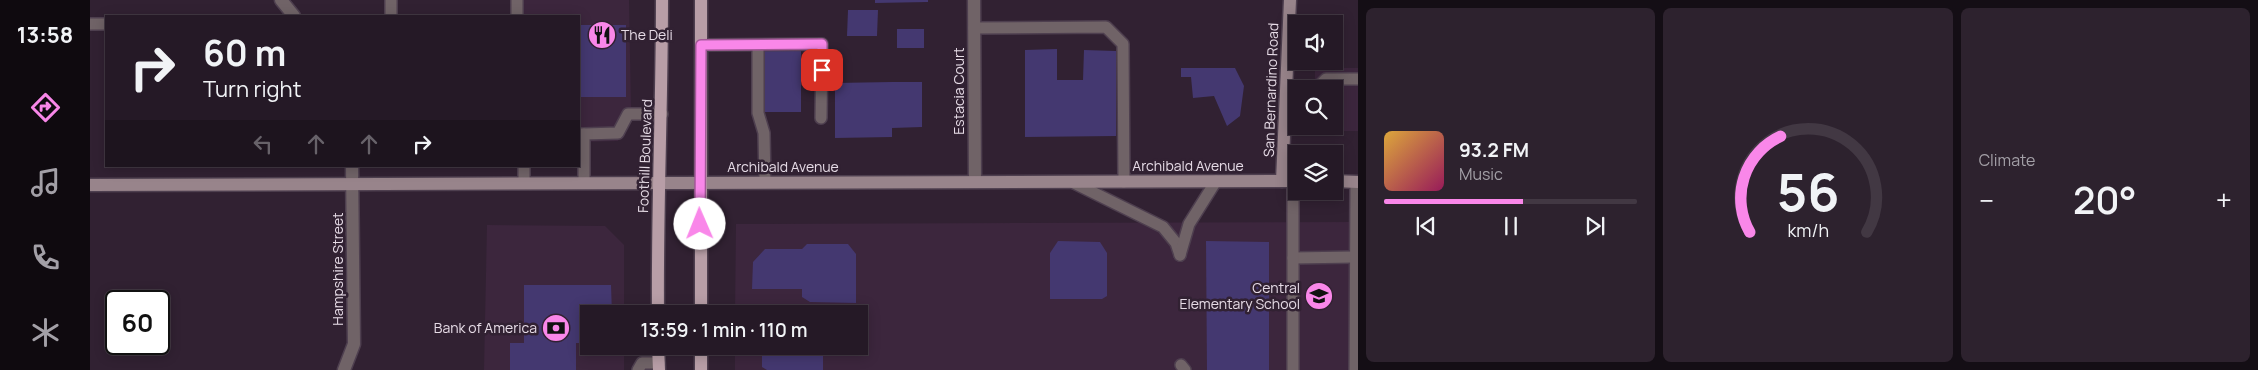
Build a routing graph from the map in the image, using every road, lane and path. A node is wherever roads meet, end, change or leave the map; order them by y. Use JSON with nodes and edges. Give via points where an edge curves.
{"nodes":[{"id":1,"x":281,"y":0,"type":"edge"},
{"id":2,"x":391,"y":0,"type":"edge"},
{"id":3,"x":517,"y":0,"type":"edge"},
{"id":4,"x":662,"y":0,"type":"edge"},
{"id":5,"x":701,"y":0,"type":"edge"},
{"id":6,"x":974,"y":0,"type":"edge"},
{"id":7,"x":1290,"y":0,"type":"edge"},
{"id":8,"x":293,"y":15,"type":"edge"},
{"id":9,"x":391,"y":15,"type":"edge"},
{"id":10,"x":517,"y":15,"type":"edge"},
{"id":11,"x":90,"y":24,"type":"edge"},
{"id":12,"x":105,"y":24,"type":"edge"},
{"id":13,"x":974,"y":28,"type":"junction"},
{"id":14,"x":701,"y":45,"type":"junction"},
{"id":15,"x":758,"y":45,"type":"junction"},
{"id":16,"x":1358,"y":79,"type":"edge"},
{"id":17,"x":1325,"y":80,"type":"edge"},
{"id":18,"x":1287,"y":87,"type":"joint"},
{"id":19,"x":662,"y":114,"type":"junction"},
{"id":20,"x":821,"y":118,"type":"dead end"},
{"id":21,"x":582,"y":134,"type":"edge"},
{"id":22,"x":1289,"y":145,"type":"edge"},
{"id":23,"x":352,"y":167,"type":"edge"},
{"id":24,"x":524,"y":167,"type":"edge"},
{"id":25,"x":975,"y":181,"type":"junction"},
{"id":26,"x":1216,"y":181,"type":"junction"},
{"id":27,"x":1288,"y":181,"type":"edge"},
{"id":28,"x":1343,"y":181,"type":"edge"},
{"id":29,"x":584,"y":182,"type":"junction"},
{"id":30,"x":659,"y":182,"type":"junction"},
{"id":31,"x":700,"y":182,"type":"junction"},
{"id":32,"x":765,"y":182,"type":"junction"},
{"id":33,"x":1072,"y":182,"type":"junction"},
{"id":34,"x":1124,"y":182,"type":"junction"},
{"id":35,"x":1357,"y":182,"type":"edge"},
{"id":36,"x":524,"y":183,"type":"junction"},
{"id":37,"x":353,"y":184,"type":"junction"},
{"id":38,"x":90,"y":185,"type":"edge"},
{"id":39,"x":1291,"y":200,"type":"edge"},
{"id":40,"x":1354,"y":257,"type":"junction"},
{"id":41,"x":1293,"y":258,"type":"junction"},
{"id":42,"x":658,"y":305,"type":"edge"},
{"id":43,"x":701,"y":305,"type":"edge"},
{"id":44,"x":701,"y":355,"type":"edge"},
{"id":45,"x":659,"y":366,"type":"edge"},
{"id":46,"x":344,"y":370,"type":"edge"},
{"id":47,"x":638,"y":370,"type":"edge"},
{"id":48,"x":701,"y":370,"type":"edge"},
{"id":49,"x":1293,"y":370,"type":"edge"},
{"id":50,"x":1355,"y":370,"type":"edge"}],
"edges":[{"from":1,"to":8,"type":"street"},
{"from":2,"to":9,"type":"lane"},
{"from":3,"to":10,"type":"lane"},
{"from":4,"to":19,"type":"main road","name":"Foothill Boulevard"},
{"from":5,"to":14,"type":"main road"},
{"from":6,"to":13,"type":"street","name":"Estacia Court"},
{"from":7,"to":18,"type":"main road","name":"San Bernardino Road"},
{"from":11,"to":12,"type":"lane"},
{"from":13,"to":25,"type":"street","name":"Estacia Court"},
{"from":13,"to":34,"type":"lane","via":[[1106,27],[1123,44]]},
{"from":14,"to":15,"type":"lane"},
{"from":14,"to":31,"type":"main road"},
{"from":15,"to":20,"type":"lane","via":[[822,44]]},
{"from":15,"to":32,"type":"lane","via":[[758,113],[764,133]]},
{"from":16,"to":17,"type":"lane"},
{"from":18,"to":22,"type":"main road","name":"San Bernardino Road"},
{"from":19,"to":21,"type":"lane","via":[[628,114],[618,134]]},
{"from":19,"to":30,"type":"main road","name":"Foothill Boulevard"},
{"from":21,"to":29,"type":"lane"},
{"from":23,"to":37,"type":"street","name":"Hampshire Street"},
{"from":24,"to":36,"type":"lane"},
{"from":25,"to":32,"type":"main road","name":"Archibald Avenue"},
{"from":25,"to":33,"type":"main road","name":"Archibald Avenue"},
{"from":26,"to":27,"type":"main road","name":"Archibald Avenue"},
{"from":26,"to":33,"type":"lane","via":[[1189,224],[1180,255],[1176,243],[1163,227]]},
{"from":26,"to":34,"type":"main road","name":"Archibald Avenue"},
{"from":28,"to":35,"type":"main road"},
{"from":29,"to":30,"type":"main road","name":"Archibald Avenue"},
{"from":29,"to":36,"type":"main road","name":"Archibald Avenue"},
{"from":30,"to":31,"type":"main road","name":"Archibald Avenue"},
{"from":30,"to":42,"type":"main road","name":"Foothill Boulevard"},
{"from":31,"to":32,"type":"main road","name":"Archibald Avenue"},
{"from":31,"to":43,"type":"main road"},
{"from":33,"to":34,"type":"main road","name":"Archibald Avenue"},
{"from":35,"to":40,"type":"lane"},
{"from":36,"to":37,"type":"main road","name":"Archibald Avenue"},
{"from":37,"to":38,"type":"main road","name":"Archibald Avenue"},
{"from":37,"to":46,"type":"street","name":"Hampshire Street","via":[[354,344]]},
{"from":39,"to":41,"type":"lane"},
{"from":40,"to":41,"type":"lane"},
{"from":40,"to":50,"type":"lane"},
{"from":41,"to":49,"type":"lane"},
{"from":44,"to":48,"type":"main road"},
{"from":45,"to":47,"type":"lane","via":[[642,363]]}]}
